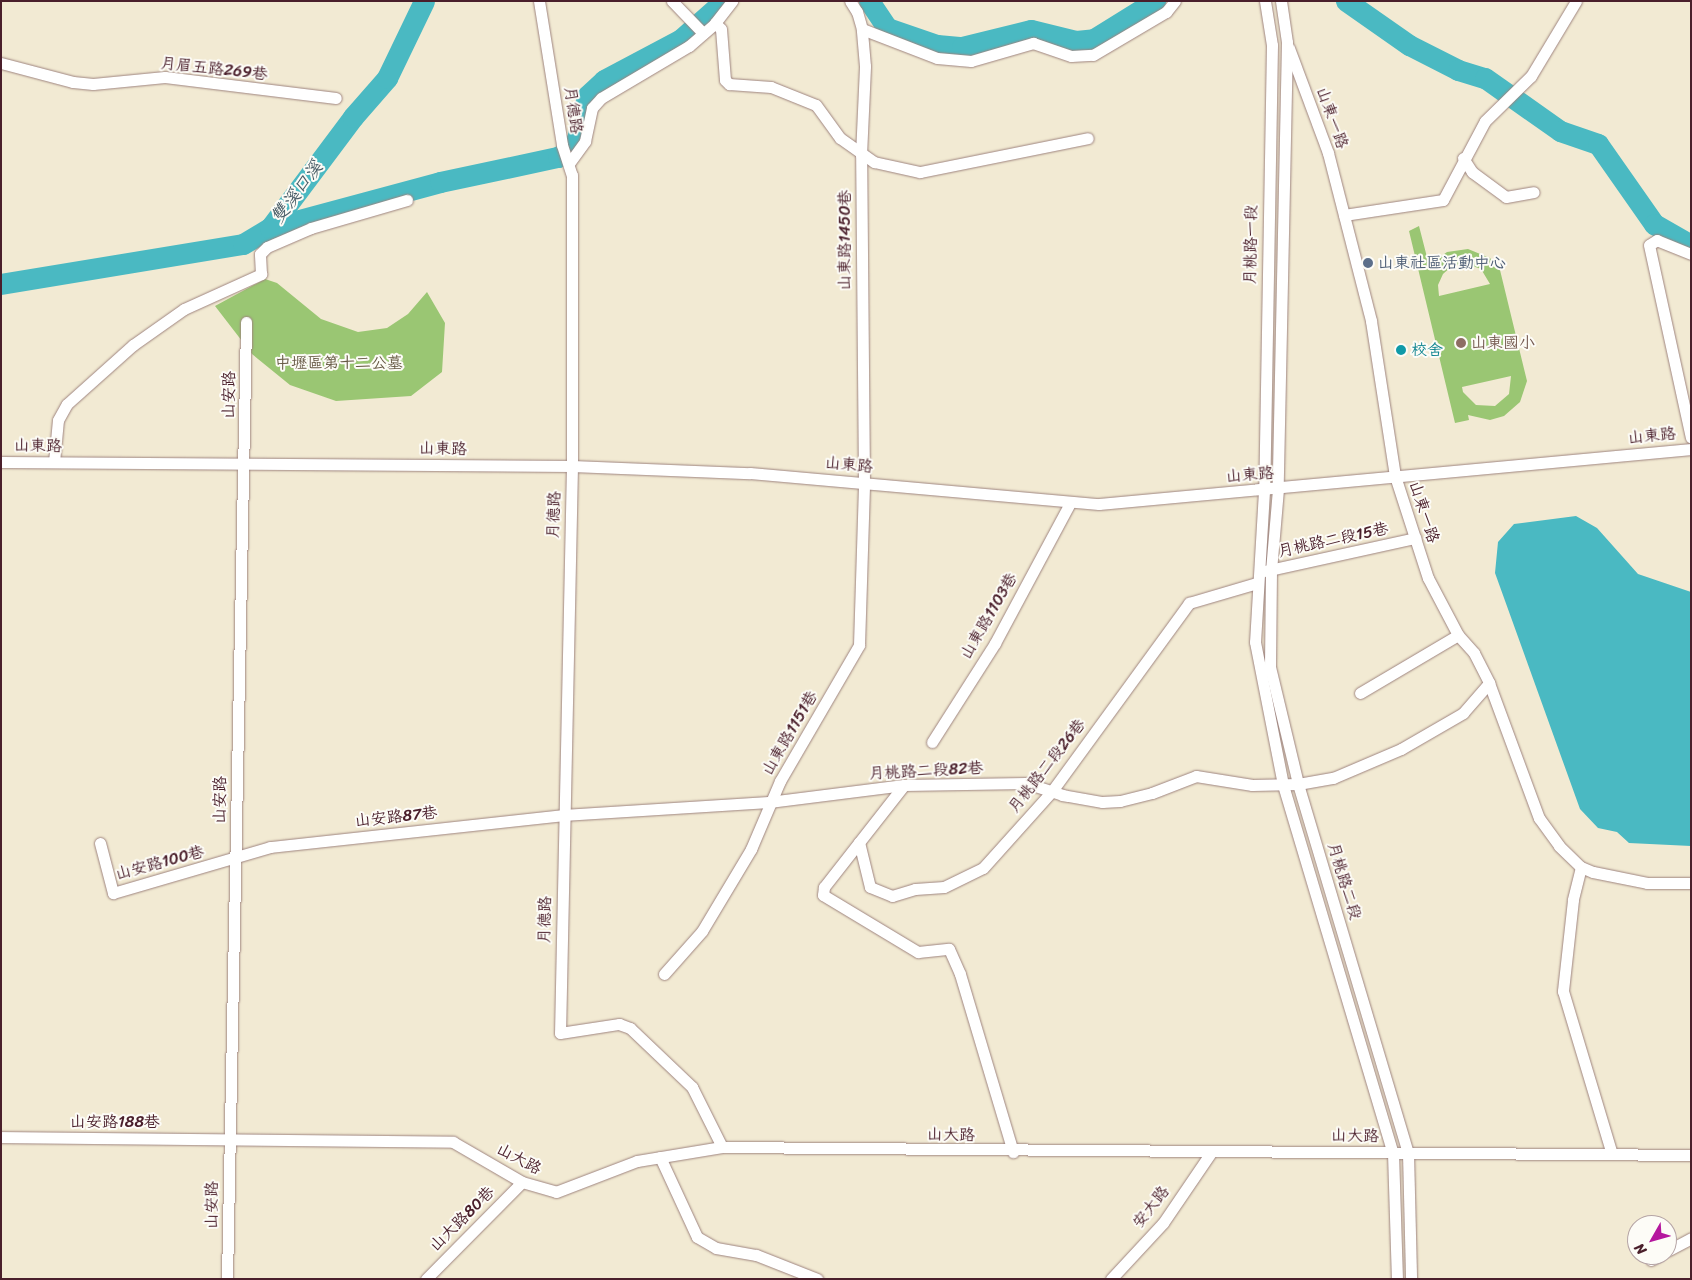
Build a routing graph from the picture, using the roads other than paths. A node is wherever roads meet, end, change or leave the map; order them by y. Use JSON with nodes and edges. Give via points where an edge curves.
{"nodes":[{"id":1,"x":539,"y":1,"type":"edge"},
{"id":2,"x":672,"y":1,"type":"edge"},
{"id":3,"x":732,"y":1,"type":"edge"},
{"id":4,"x":850,"y":1,"type":"edge"},
{"id":5,"x":1175,"y":1,"type":"edge"},
{"id":6,"x":1265,"y":1,"type":"edge"},
{"id":7,"x":1281,"y":1,"type":"edge"},
{"id":8,"x":1576,"y":1,"type":"edge"},
{"id":9,"x":715,"y":23,"type":"junction"},
{"id":10,"x":862,"y":29,"type":"junction"},
{"id":11,"x":703,"y":33,"type":"junction"},
{"id":12,"x":1287,"y":42,"type":"junction"},
{"id":13,"x":1272,"y":44,"type":"junction"},
{"id":14,"x":1,"y":63,"type":"edge"},
{"id":15,"x":336,"y":98,"type":"dead end"},
{"id":16,"x":1088,"y":138,"type":"dead end"},
{"id":17,"x":861,"y":155,"type":"junction"},
{"id":18,"x":1463,"y":158,"type":"junction"},
{"id":19,"x":570,"y":162,"type":"junction"},
{"id":20,"x":1534,"y":192,"type":"dead end"},
{"id":21,"x":407,"y":200,"type":"dead end"},
{"id":22,"x":1344,"y":215,"type":"junction"},
{"id":23,"x":1691,"y":254,"type":"edge"},
{"id":24,"x":246,"y":322,"type":"dead end"},
{"id":25,"x":1691,"y":437,"type":"edge"},
{"id":26,"x":1691,"y":449,"type":"edge"},
{"id":27,"x":1,"y":462,"type":"edge"},
{"id":28,"x":54,"y":462,"type":"junction"},
{"id":29,"x":244,"y":463,"type":"junction"},
{"id":30,"x":572,"y":466,"type":"junction"},
{"id":31,"x":1395,"y":476,"type":"junction"},
{"id":32,"x":864,"y":482,"type":"junction"},
{"id":33,"x":1278,"y":489,"type":"junction"},
{"id":34,"x":1264,"y":491,"type":"junction"},
{"id":35,"x":1070,"y":503,"type":"junction"},
{"id":36,"x":1415,"y":538,"type":"junction"},
{"id":37,"x":1271,"y":570,"type":"junction"},
{"id":38,"x":1258,"y":578,"type":"junction"},
{"id":39,"x":1458,"y":635,"type":"junction"},
{"id":40,"x":1489,"y":683,"type":"junction"},
{"id":41,"x":1360,"y":693,"type":"dead end"},
{"id":42,"x":932,"y":742,"type":"dead end"},
{"id":43,"x":1298,"y":784,"type":"junction"},
{"id":44,"x":904,"y":785,"type":"junction"},
{"id":45,"x":1283,"y":785,"type":"junction"},
{"id":46,"x":1052,"y":790,"type":"junction"},
{"id":47,"x":769,"y":802,"type":"junction"},
{"id":48,"x":563,"y":815,"type":"junction"},
{"id":49,"x":859,"y":842,"type":"junction"},
{"id":50,"x":100,"y":843,"type":"dead end"},
{"id":51,"x":235,"y":859,"type":"junction"},
{"id":52,"x":1581,"y":867,"type":"junction"},
{"id":53,"x":1691,"y":882,"type":"edge"},
{"id":54,"x":664,"y":974,"type":"dead end"},
{"id":55,"x":1,"y":1137,"type":"edge"},
{"id":56,"x":229,"y":1138,"type":"junction"},
{"id":57,"x":722,"y":1147,"type":"junction"},
{"id":58,"x":1212,"y":1151,"type":"junction"},
{"id":59,"x":1012,"y":1152,"type":"junction"},
{"id":60,"x":1393,"y":1153,"type":"junction"},
{"id":61,"x":1408,"y":1153,"type":"junction"},
{"id":62,"x":1612,"y":1154,"type":"junction"},
{"id":63,"x":1691,"y":1155,"type":"edge"},
{"id":64,"x":660,"y":1157,"type":"junction"},
{"id":65,"x":522,"y":1182,"type":"junction"},
{"id":66,"x":1691,"y":1238,"type":"edge"},
{"id":67,"x":1677,"y":1246,"type":"edge"},
{"id":68,"x":228,"y":1279,"type":"edge"},
{"id":69,"x":426,"y":1279,"type":"edge"},
{"id":70,"x":817,"y":1279,"type":"edge"},
{"id":71,"x":1111,"y":1279,"type":"edge"},
{"id":72,"x":1397,"y":1279,"type":"edge"},
{"id":73,"x":1411,"y":1279,"type":"edge"}],
"edges":[{"from":1,"to":19,"type":"street","name":"月德路","via":[[562,145]]},
{"from":2,"to":11,"type":"street"},
{"from":3,"to":9,"type":"street"},
{"from":4,"to":10,"type":"street","name":"山東路1450巷"},
{"from":5,"to":10,"type":"street","via":[[1166,12],[1093,55],[1071,56],[1033,43],[971,61],[937,58]]},
{"from":6,"to":13,"type":"street","name":"月桃路一段"},
{"from":7,"to":12,"type":"street","name":"月桃路一段"},
{"from":8,"to":18,"type":"street","via":[[1531,76],[1484,121]]},
{"from":9,"to":11,"type":"street"},
{"from":9,"to":17,"type":"street","via":[[721,29],[725,80],[729,84],[771,87],[816,105],[840,138]]},
{"from":10,"to":17,"type":"street","name":"山東路1450巷","via":[[865,115]]},
{"from":11,"to":19,"type":"street","via":[[689,46],[601,98],[592,108],[585,141]]},
{"from":12,"to":13,"type":"street"},
{"from":12,"to":22,"type":"street","name":"山東一路","via":[[1328,153]]},
{"from":12,"to":33,"type":"street","name":"月桃路一段"},
{"from":13,"to":34,"type":"street","name":"月桃路一段"},
{"from":14,"to":15,"type":"street","name":"月眉五路269巷","via":[[73,82],[93,84],[165,78]]},
{"from":16,"to":17,"type":"street","via":[[920,172],[881,164]]},
{"from":17,"to":32,"type":"street","name":"山東路1450巷"},
{"from":18,"to":20,"type":"street","via":[[1472,172],[1506,197]]},
{"from":18,"to":22,"type":"street","via":[[1443,200]]},
{"from":19,"to":30,"type":"street","name":"月德路"},
{"from":21,"to":28,"type":"street","via":[[311,228],[267,247],[260,254],[261,274],[184,309],[133,345],[67,404],[58,420]]},
{"from":22,"to":31,"type":"street","name":"山東一路","via":[[1371,320]]},
{"from":23,"to":25,"type":"street","via":[[1657,240],[1649,244]]},
{"from":24,"to":29,"type":"street","name":"山安路"},
{"from":26,"to":31,"type":"street","name":"山東路"},
{"from":27,"to":28,"type":"street","name":"山東路"},
{"from":28,"to":29,"type":"street","name":"山東路"},
{"from":29,"to":30,"type":"street","name":"山東路"},
{"from":29,"to":51,"type":"street","name":"山安路"},
{"from":30,"to":32,"type":"street","name":"山東路"},
{"from":30,"to":48,"type":"street","name":"月德路"},
{"from":31,"to":33,"type":"street","name":"山東路"},
{"from":31,"to":36,"type":"street","name":"山東一路"},
{"from":32,"to":35,"type":"street","name":"山東路"},
{"from":32,"to":47,"type":"street","name":"山東路1151巷","via":[[859,645]]},
{"from":33,"to":34,"type":"street","name":"山東路"},
{"from":33,"to":37,"type":"street","name":"月桃路二段"},
{"from":34,"to":35,"type":"street","name":"山東路","via":[[1125,503]]},
{"from":34,"to":38,"type":"street","name":"月桃路二段"},
{"from":35,"to":42,"type":"street","name":"山東路1103巷","via":[[995,643]]},
{"from":36,"to":37,"type":"street","name":"月桃路二段15巷"},
{"from":36,"to":39,"type":"street","name":"山東一路","via":[[1428,578]]},
{"from":37,"to":38,"type":"street","name":"月桃路二段15巷"},
{"from":37,"to":43,"type":"street","name":"月桃路二段","via":[[1270,667]]},
{"from":38,"to":45,"type":"street","name":"月桃路二段","via":[[1255,642]]},
{"from":38,"to":46,"type":"street","name":"月桃路二段26巷","via":[[1189,603]]},
{"from":39,"to":40,"type":"street","name":"山東一路","via":[[1474,653]]},
{"from":39,"to":41,"type":"street"},
{"from":40,"to":43,"type":"street","name":"月桃路二段82巷","via":[[1463,713],[1401,749],[1333,778]]},
{"from":40,"to":52,"type":"street","name":"山東一路","via":[[1539,818],[1559,846]]},
{"from":43,"to":45,"type":"street","name":"月桃路二段82巷"},
{"from":43,"to":61,"type":"street","name":"月桃路二段"},
{"from":44,"to":46,"type":"street","name":"月桃路二段82巷","via":[[1026,783]]},
{"from":44,"to":47,"type":"street","name":"月桃路二段82巷"},
{"from":44,"to":49,"type":"street"},
{"from":45,"to":46,"type":"street","name":"月桃路二段82巷","via":[[1252,785],[1196,776],[1120,801],[1081,798]]},
{"from":45,"to":60,"type":"street","name":"月桃路二段"},
{"from":46,"to":49,"type":"street","name":"月桃路二段26巷","via":[[983,868],[944,887],[915,889],[892,896],[870,887]]},
{"from":47,"to":48,"type":"street","name":"月桃路二段82巷"},
{"from":47,"to":54,"type":"street","name":"山東路1151巷","via":[[751,849],[702,931]]},
{"from":48,"to":51,"type":"street","name":"山安路87巷","via":[[270,847]]},
{"from":48,"to":57,"type":"street","name":"月德路","via":[[560,1034],[619,1024],[630,1028],[692,1088]]},
{"from":49,"to":59,"type":"street","via":[[824,887],[823,895],[918,952],[949,949],[960,974]]},
{"from":50,"to":51,"type":"street","name":"山安路100巷","via":[[113,894]]},
{"from":51,"to":56,"type":"street","name":"山安路"},
{"from":52,"to":53,"type":"street","name":"山東一路","via":[[1638,882]]},
{"from":52,"to":62,"type":"street","via":[[1573,900],[1563,991]]},
{"from":55,"to":56,"type":"street","name":"山安路188巷"},
{"from":56,"to":65,"type":"street","name":"山大路","via":[[453,1142]]},
{"from":56,"to":68,"type":"street","name":"山安路"},
{"from":57,"to":59,"type":"street","name":"山大路"},
{"from":57,"to":64,"type":"street","name":"山大路"},
{"from":58,"to":59,"type":"street","name":"山大路"},
{"from":58,"to":60,"type":"street","name":"山大路"},
{"from":58,"to":71,"type":"street","name":"安大路","via":[[1162,1223]]},
{"from":60,"to":61,"type":"street","name":"山大路"},
{"from":60,"to":72,"type":"street","name":"月桃路二段"},
{"from":61,"to":62,"type":"street","name":"山大路"},
{"from":61,"to":73,"type":"street","name":"月桃路二段"},
{"from":62,"to":63,"type":"street","name":"山大路"},
{"from":64,"to":65,"type":"street","name":"山大路","via":[[637,1161],[556,1192]]},
{"from":64,"to":70,"type":"street","via":[[697,1237],[716,1248],[756,1255]]},
{"from":65,"to":69,"type":"street","name":"山大路80巷"},
{"from":66,"to":67,"type":"street"}]}
